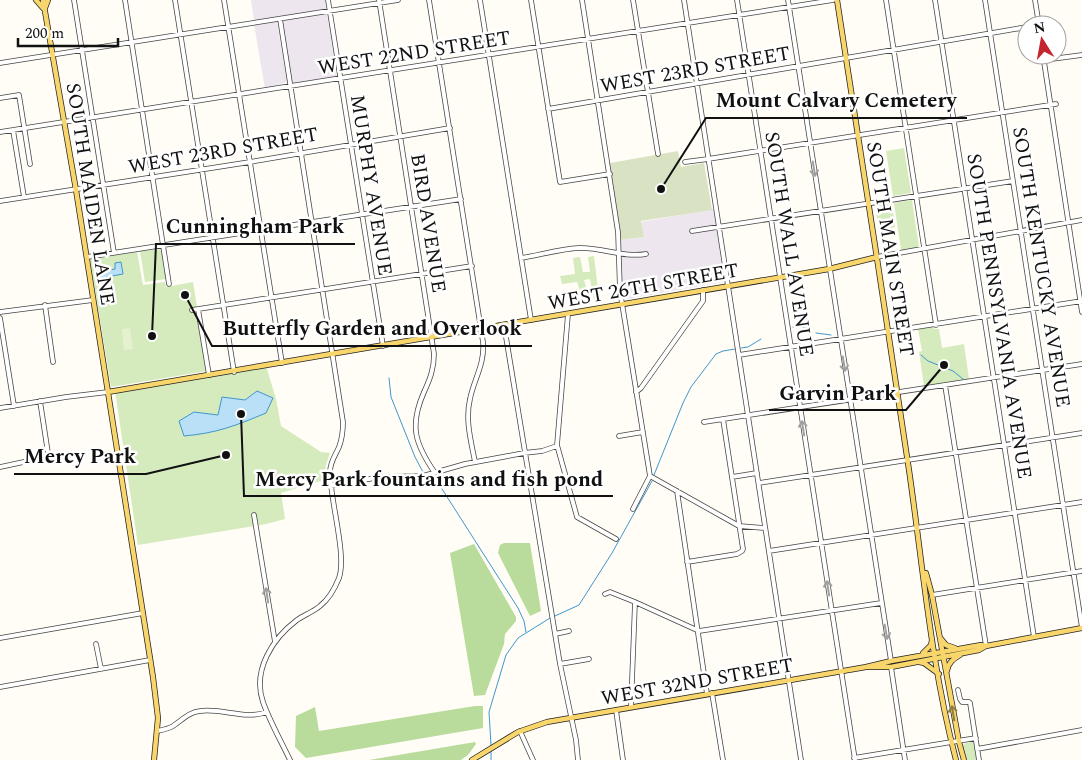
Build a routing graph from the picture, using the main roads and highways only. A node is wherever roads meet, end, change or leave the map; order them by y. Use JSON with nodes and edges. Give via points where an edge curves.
{"nodes":[{"id":1,"x":36,"y":0,"type":"edge"},
{"id":2,"x":43,"y":0,"type":"edge"},
{"id":3,"x":48,"y":0,"type":"edge"},
{"id":4,"x":837,"y":0,"type":"edge"},
{"id":5,"x":45,"y":10,"type":"junction"},
{"id":6,"x":877,"y":257,"type":"junction"},
{"id":7,"x":108,"y":392,"type":"junction"},
{"id":8,"x":923,"y":562,"type":"junction"},
{"id":9,"x":1082,"y":628,"type":"edge"},
{"id":10,"x":940,"y":637,"type":"junction"},
{"id":11,"x":933,"y":638,"type":"junction"},
{"id":12,"x":986,"y":646,"type":"junction"},
{"id":13,"x":956,"y":649,"type":"junction"},
{"id":14,"x":962,"y":653,"type":"junction"},
{"id":15,"x":943,"y":654,"type":"junction"},
{"id":16,"x":936,"y":655,"type":"junction"},
{"id":17,"x":920,"y":656,"type":"junction"},
{"id":18,"x":915,"y":662,"type":"junction"},
{"id":19,"x":866,"y":667,"type":"junction"},
{"id":20,"x":939,"y":674,"type":"junction"},
{"id":21,"x":947,"y":675,"type":"junction"},
{"id":22,"x":154,"y":760,"type":"edge"},
{"id":23,"x":472,"y":760,"type":"edge"},
{"id":24,"x":956,"y":760,"type":"edge"},
{"id":25,"x":964,"y":760,"type":"edge"}],
"edges":[{"from":1,"to":5,"type":"main road"},
{"from":2,"to":5,"type":"main road","name":"SOUTH MAIDEN LANE"},
{"from":3,"to":5,"type":"main road"},
{"from":4,"to":6,"type":"main road","name":"SOUTH MAIN STREET"},
{"from":5,"to":7,"type":"main road","name":"SOUTH MAIDEN LANE"},
{"from":6,"to":7,"type":"main road","name":"WEST 26TH STREET","via":[[829,269]]},
{"from":6,"to":8,"type":"main road","name":"SOUTH MAIN STREET"},
{"from":7,"to":22,"type":"main road","name":"SOUTH MAIDEN LANE","via":[[156,701]]},
{"from":8,"to":10,"type":"main road","name":"SOUTH MAIN STREET"},
{"from":8,"to":11,"type":"main road","name":"SOUTH MAIN STREET"},
{"from":9,"to":12,"type":"main road"},
{"from":10,"to":13,"type":"main road","via":[[946,645]]},
{"from":10,"to":15,"type":"main road","name":"SOUTH MAIN STREET"},
{"from":11,"to":16,"type":"main road","name":"SOUTH MAIN STREET"},
{"from":11,"to":17,"type":"main road"},
{"from":12,"to":13,"type":"main road"},
{"from":12,"to":14,"type":"main road"},
{"from":13,"to":15,"type":"main road"},
{"from":14,"to":15,"type":"main road"},
{"from":14,"to":21,"type":"main road","via":[[952,659]]},
{"from":15,"to":16,"type":"main road"},
{"from":15,"to":21,"type":"main road","name":"SOUTH MAIN STREET"},
{"from":16,"to":17,"type":"main road","name":"WEST 32ND STREET"},
{"from":16,"to":18,"type":"main road"},
{"from":16,"to":20,"type":"main road","name":"SOUTH MAIN STREET"},
{"from":17,"to":19,"type":"main road","name":"WEST 32ND STREET"},
{"from":18,"to":19,"type":"main road","via":[[891,667]]},
{"from":18,"to":20,"type":"main road","via":[[924,663]]},
{"from":19,"to":23,"type":"main road","name":"WEST 32ND STREET","via":[[547,722],[520,731]]},
{"from":20,"to":24,"type":"main road","name":"SOUTH MAIN STREET"},
{"from":25,"to":21,"type":"main road","name":"SOUTH MAIN STREET","one_way":true}]}
